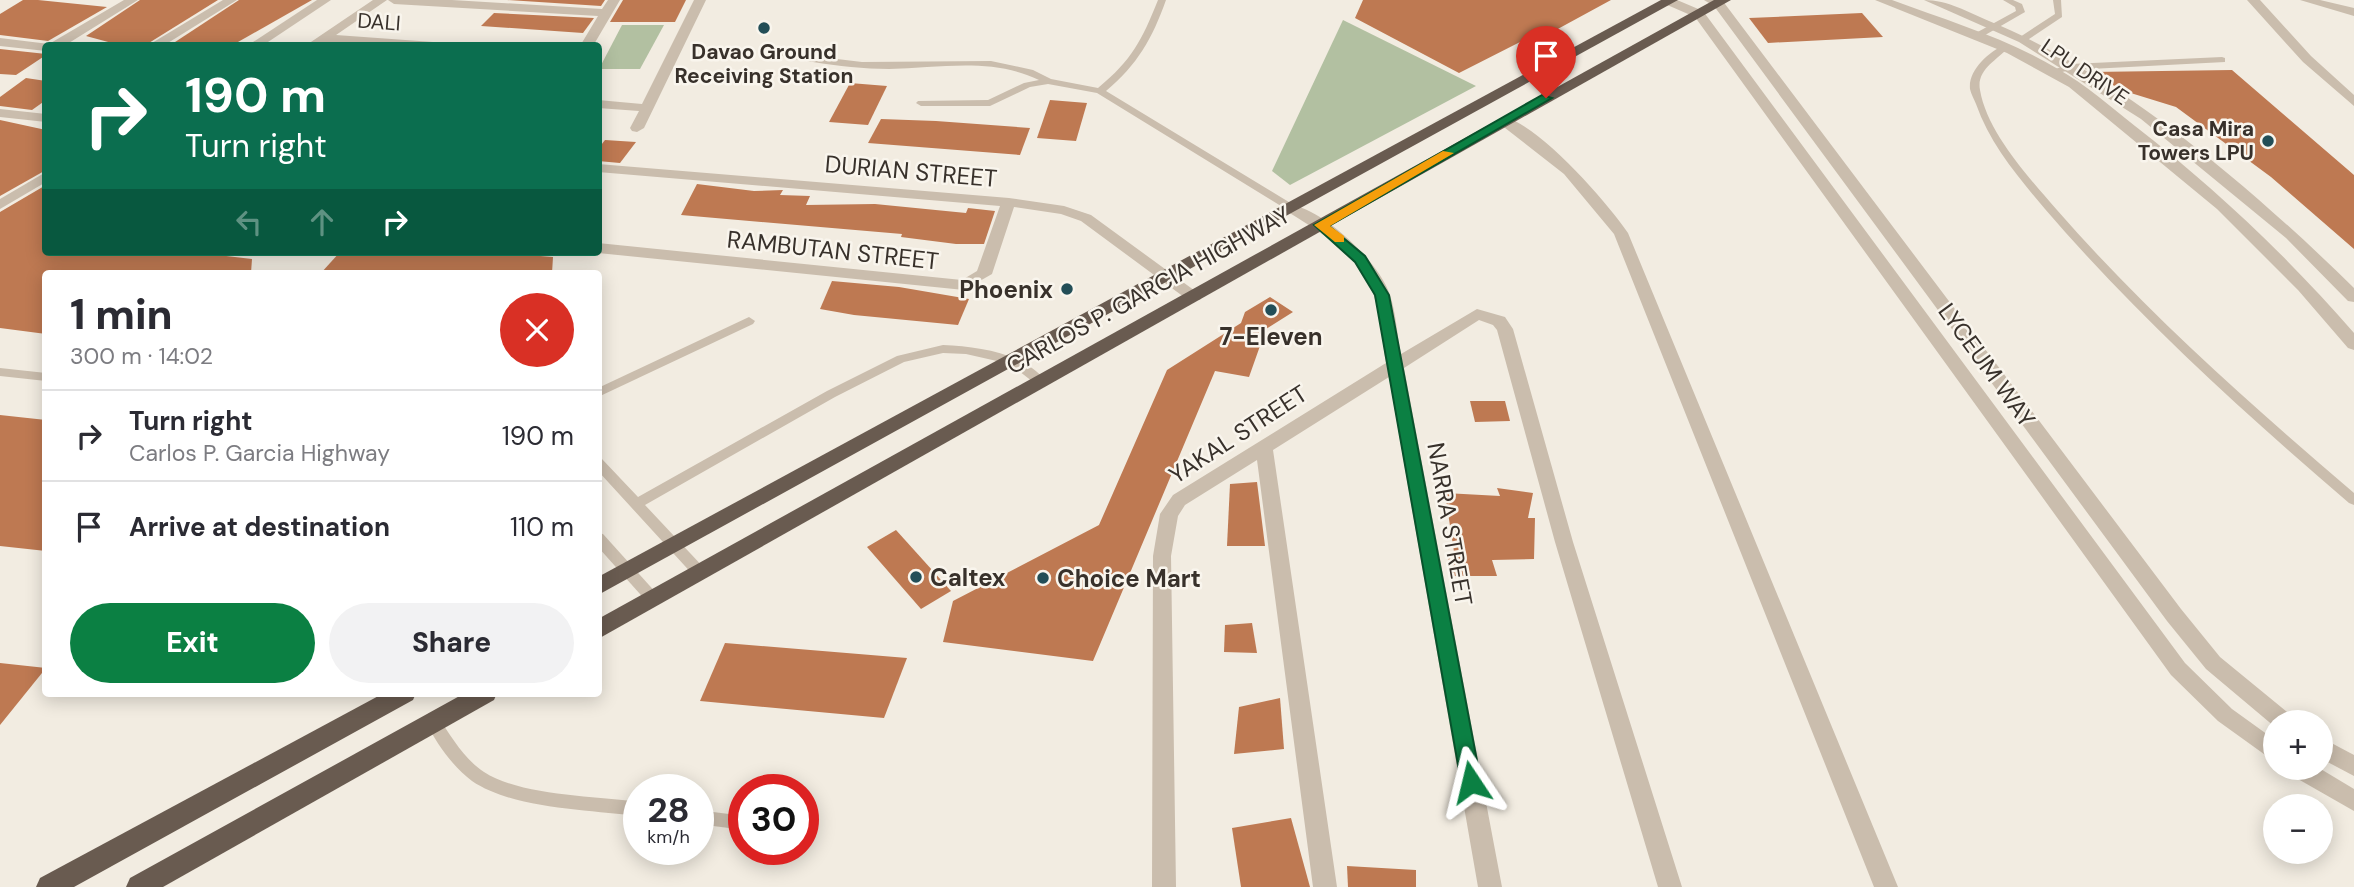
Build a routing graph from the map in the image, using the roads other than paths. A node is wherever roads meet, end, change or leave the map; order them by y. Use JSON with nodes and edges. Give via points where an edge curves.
{"nodes":[{"id":1,"x":123,"y":0,"type":"edge"},
{"id":2,"x":131,"y":0,"type":"edge"},
{"id":3,"x":231,"y":0,"type":"edge"},
{"id":4,"x":325,"y":0,"type":"edge"},
{"id":5,"x":381,"y":0,"type":"edge"},
{"id":6,"x":394,"y":0,"type":"edge"},
{"id":7,"x":614,"y":0,"type":"edge"},
{"id":8,"x":700,"y":0,"type":"edge"},
{"id":9,"x":1162,"y":0,"type":"edge"},
{"id":10,"x":1669,"y":0,"type":"edge"},
{"id":11,"x":1881,"y":0,"type":"edge"},
{"id":12,"x":1930,"y":0,"type":"edge"},
{"id":13,"x":2007,"y":0,"type":"edge"},
{"id":14,"x":2057,"y":0,"type":"edge"},
{"id":15,"x":2253,"y":0,"type":"edge"},
{"id":16,"x":2306,"y":0,"type":"edge"},
{"id":17,"x":1713,"y":4,"type":"edge"},
{"id":18,"x":2354,"y":12,"type":"edge"},
{"id":19,"x":606,"y":13,"type":"junction"},
{"id":20,"x":1994,"y":26,"type":"junction"},
{"id":21,"x":1976,"y":36,"type":"junction"},
{"id":22,"x":323,"y":38,"type":"junction"},
{"id":23,"x":2023,"y":39,"type":"junction"},
{"id":24,"x":0,"y":42,"type":"edge"},
{"id":25,"x":61,"y":42,"type":"edge"},
{"id":26,"x":160,"y":42,"type":"edge"},
{"id":27,"x":259,"y":42,"type":"edge"},
{"id":28,"x":317,"y":42,"type":"edge"},
{"id":29,"x":378,"y":42,"type":"edge"},
{"id":30,"x":588,"y":42,"type":"edge"},
{"id":31,"x":42,"y":47,"type":"edge"},
{"id":32,"x":772,"y":48,"type":"dead end"},
{"id":33,"x":2004,"y":48,"type":"junction"},
{"id":34,"x":2222,"y":60,"type":"dead end"},
{"id":35,"x":1763,"y":65,"type":"junction"},
{"id":36,"x":1738,"y":67,"type":"junction"},
{"id":37,"x":2071,"y":68,"type":"junction"},
{"id":38,"x":2053,"y":71,"type":"junction"},
{"id":39,"x":1539,"y":73,"type":"junction"},
{"id":40,"x":1048,"y":81,"type":"junction"},
{"id":41,"x":1566,"y":86,"type":"junction"},
{"id":42,"x":1100,"y":91,"type":"junction"},
{"id":43,"x":2354,"y":102,"type":"edge"},
{"id":44,"x":921,"y":103,"type":"dead end"},
{"id":45,"x":604,"y":105,"type":"edge"},
{"id":46,"x":645,"y":108,"type":"junction"},
{"id":47,"x":0,"y":113,"type":"edge"},
{"id":48,"x":19,"y":115,"type":"junction"},
{"id":49,"x":42,"y":118,"type":"edge"},
{"id":50,"x":1505,"y":121,"type":"junction"},
{"id":51,"x":0,"y":127,"type":"edge"},
{"id":52,"x":637,"y":128,"type":"dead end"},
{"id":53,"x":602,"y":168,"type":"edge"},
{"id":54,"x":42,"y":179,"type":"edge"},
{"id":55,"x":1009,"y":202,"type":"junction"},
{"id":56,"x":0,"y":205,"type":"edge"},
{"id":57,"x":1293,"y":209,"type":"junction"},
{"id":58,"x":1321,"y":225,"type":"junction"},
{"id":59,"x":602,"y":248,"type":"edge"},
{"id":60,"x":1168,"y":277,"type":"junction"},
{"id":61,"x":1194,"y":296,"type":"junction"},
{"id":62,"x":2354,"y":297,"type":"edge"},
{"id":63,"x":749,"y":321,"type":"dead end"},
{"id":64,"x":2354,"y":344,"type":"edge"},
{"id":65,"x":1014,"y":361,"type":"junction"},
{"id":66,"x":1397,"y":362,"type":"junction"},
{"id":67,"x":0,"y":372,"type":"edge"},
{"id":68,"x":42,"y":377,"type":"edge"},
{"id":69,"x":1041,"y":382,"type":"junction"},
{"id":70,"x":602,"y":391,"type":"edge"},
{"id":71,"x":1264,"y":450,"type":"junction"},
{"id":72,"x":602,"y":466,"type":"edge"},
{"id":73,"x":2354,"y":500,"type":"edge"},
{"id":74,"x":637,"y":503,"type":"junction"},
{"id":75,"x":602,"y":542,"type":"edge"},
{"id":76,"x":676,"y":545,"type":"junction"},
{"id":77,"x":628,"y":571,"type":"junction"},
{"id":78,"x":700,"y":573,"type":"junction"},
{"id":79,"x":602,"y":585,"type":"edge"},
{"id":80,"x":653,"y":599,"type":"junction"},
{"id":81,"x":602,"y":628,"type":"edge"},
{"id":82,"x":397,"y":697,"type":"edge"},
{"id":83,"x":479,"y":697,"type":"edge"},
{"id":84,"x":2269,"y":710,"type":"edge"},
{"id":85,"x":433,"y":722,"type":"junction"},
{"id":86,"x":2263,"y":743,"type":"edge"},
{"id":87,"x":2333,"y":754,"type":"edge"},
{"id":88,"x":2354,"y":766,"type":"edge"},
{"id":89,"x":2319,"y":780,"type":"edge"},
{"id":90,"x":2354,"y":801,"type":"edge"},
{"id":91,"x":623,"y":807,"type":"edge"},
{"id":92,"x":49,"y":887,"type":"edge"},
{"id":93,"x":139,"y":887,"type":"edge"},
{"id":94,"x":1164,"y":887,"type":"edge"},
{"id":95,"x":1325,"y":887,"type":"edge"},
{"id":96,"x":1490,"y":887,"type":"edge"},
{"id":97,"x":1670,"y":887,"type":"edge"},
{"id":98,"x":1885,"y":887,"type":"edge"}],
"edges":[{"from":1,"to":2,"type":"street"},
{"from":2,"to":25,"type":"street"},
{"from":3,"to":26,"type":"street"},
{"from":4,"to":27,"type":"street"},
{"from":5,"to":22,"type":"street"},
{"from":6,"to":19,"type":"street"},
{"from":7,"to":19,"type":"street"},
{"from":8,"to":46,"type":"street"},
{"from":9,"to":42,"type":"lane","via":[[1146,44],[1127,69]]},
{"from":10,"to":17,"type":"street"},
{"from":10,"to":39,"type":"highway","name":"CARLOS P. GARCIA HIGHWAY"},
{"from":11,"to":21,"type":"street","name":"LPU DRIVE"},
{"from":12,"to":20,"type":"street","name":"LPU DRIVE"},
{"from":13,"to":20,"type":"lane","via":[[2021,12]]},
{"from":14,"to":23,"type":"lane","via":[[2059,15]]},
{"from":15,"to":43,"type":"street","via":[[2306,59]]},
{"from":16,"to":18,"type":"street"},
{"from":17,"to":35,"type":"street","name":"LYCEUM WAY"},
{"from":17,"to":36,"type":"street","name":"LYCEUM WAY"},
{"from":17,"to":41,"type":"highway","name":"CARLOS P. GARCIA HIGHWAY"},
{"from":19,"to":30,"type":"street"},
{"from":20,"to":21,"type":"lane"},
{"from":20,"to":23,"type":"street","name":"LPU DRIVE"},
{"from":21,"to":33,"type":"street","name":"LPU DRIVE"},
{"from":22,"to":28,"type":"street"},
{"from":22,"to":29,"type":"street","name":"DALI"},
{"from":23,"to":37,"type":"street","name":"LPU DRIVE"},
{"from":24,"to":31,"type":"street"},
{"from":32,"to":40,"type":"lane","via":[[785,55],[885,66],[994,63],[1030,69]]},
{"from":33,"to":38,"type":"street","name":"LPU DRIVE"},
{"from":33,"to":73,"type":"lane","via":[[1983,64],[1975,89],[1984,120],[2014,165],[2184,348],[2275,435]]},
{"from":34,"to":37,"type":"lane"},
{"from":35,"to":36,"type":"street"},
{"from":35,"to":84,"type":"street","name":"LYCEUM WAY","via":[[2190,634],[2213,663]]},
{"from":36,"to":86,"type":"street","name":"LYCEUM WAY","via":[[2178,669],[2225,715]]},
{"from":37,"to":38,"type":"lane"},
{"from":37,"to":62,"type":"street","name":"LPU DRIVE","via":[[2146,116],[2206,163],[2291,235]]},
{"from":38,"to":64,"type":"street","name":"LPU DRIVE","via":[[2189,174],[2258,236]]},
{"from":39,"to":41,"type":"highway"},
{"from":39,"to":57,"type":"highway","name":"CARLOS P. GARCIA HIGHWAY"},
{"from":40,"to":42,"type":"lane"},
{"from":40,"to":44,"type":"lane","via":[[1027,85],[990,103]]},
{"from":41,"to":50,"type":"highway","name":"CARLOS P. GARCIA HIGHWAY"},
{"from":42,"to":57,"type":"lane"},
{"from":45,"to":46,"type":"street"},
{"from":46,"to":52,"type":"street"},
{"from":47,"to":48,"type":"street"},
{"from":48,"to":49,"type":"street"},
{"from":48,"to":51,"type":"street"},
{"from":50,"to":58,"type":"highway","name":"CARLOS P. GARCIA HIGHWAY"},
{"from":50,"to":98,"type":"street","via":[[1570,170],[1621,233]]},
{"from":53,"to":55,"type":"street","name":"DURIAN STREET"},
{"from":54,"to":56,"type":"street"},
{"from":55,"to":59,"type":"street","name":"RAMBUTAN STREET","via":[[984,274],[964,285]]},
{"from":55,"to":60,"type":"street","name":"DURIAN STREET","via":[[1065,210],[1086,219]]},
{"from":57,"to":58,"type":"street","name":"NARRA STREET"},
{"from":57,"to":60,"type":"highway","name":"CARLOS P. GARCIA HIGHWAY"},
{"from":58,"to":61,"type":"highway","name":"CARLOS P. GARCIA HIGHWAY"},
{"from":58,"to":66,"type":"street","name":"NARRA STREET","via":[[1348,246],[1375,278]]},
{"from":60,"to":61,"type":"street","name":"DURIAN STREET"},
{"from":60,"to":65,"type":"highway","name":"CARLOS P. GARCIA HIGHWAY"},
{"from":61,"to":69,"type":"highway","name":"CARLOS P. GARCIA HIGHWAY"},
{"from":63,"to":70,"type":"lane"},
{"from":65,"to":69,"type":"lane"},
{"from":65,"to":74,"type":"lane","via":[[943,349],[901,359]]},
{"from":65,"to":76,"type":"highway","name":"CARLOS P. GARCIA HIGHWAY"},
{"from":66,"to":71,"type":"street","name":"YAKAL STREET"},
{"from":66,"to":96,"type":"street","name":"NARRA STREET"},
{"from":66,"to":97,"type":"street","name":"YAKAL STREET","via":[[1477,314],[1499,321],[1505,329],[1563,542]]},
{"from":67,"to":68,"type":"lane"},
{"from":69,"to":78,"type":"highway","name":"CARLOS P. GARCIA HIGHWAY"},
{"from":71,"to":94,"type":"street","name":"YAKAL STREET","via":[[1179,500],[1163,534]]},
{"from":71,"to":95,"type":"street"},
{"from":72,"to":74,"type":"lane"},
{"from":74,"to":76,"type":"lane"},
{"from":75,"to":77,"type":"lane"},
{"from":76,"to":77,"type":"highway","name":"CARLOS P. GARCIA HIGHWAY"},
{"from":76,"to":78,"type":"lane"},
{"from":77,"to":79,"type":"highway","name":"CARLOS P. GARCIA HIGHWAY"},
{"from":77,"to":80,"type":"lane"},
{"from":78,"to":80,"type":"highway","name":"CARLOS P. GARCIA HIGHWAY"},
{"from":80,"to":81,"type":"highway","name":"CARLOS P. GARCIA HIGHWAY"},
{"from":82,"to":92,"type":"highway"},
{"from":83,"to":85,"type":"highway"},
{"from":85,"to":91,"type":"lane","via":[[454,753],[480,778],[527,794]]},
{"from":85,"to":93,"type":"highway"},
{"from":87,"to":88,"type":"street"},
{"from":89,"to":90,"type":"street"}]}
